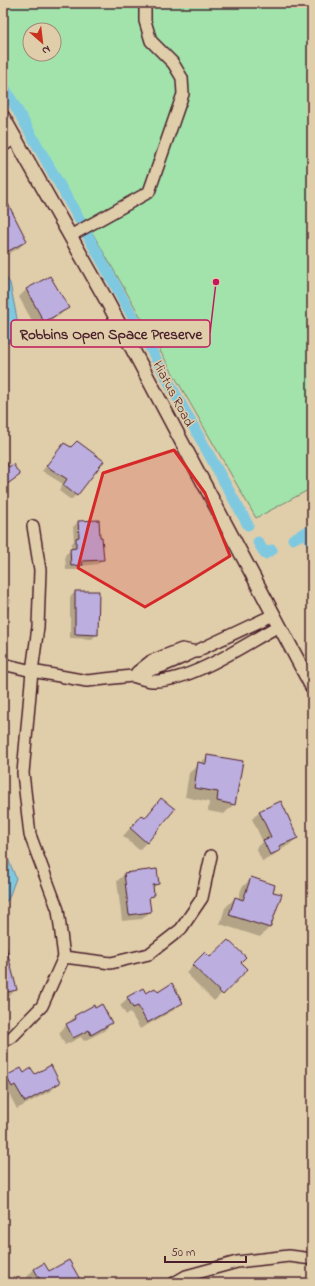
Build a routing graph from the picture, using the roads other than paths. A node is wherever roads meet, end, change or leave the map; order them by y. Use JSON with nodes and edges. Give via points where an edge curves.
{"nodes":[{"id":1,"x":145,"y":3,"type":"edge"},
{"id":2,"x":3,"y":117,"type":"edge"},
{"id":3,"x":15,"y":138,"type":"junction"},
{"id":4,"x":3,"y":146,"type":"edge"},
{"id":5,"x":70,"y":236,"type":"junction"},
{"id":6,"x":33,"y":526,"type":"dead end"},
{"id":7,"x":276,"y":621,"type":"junction"},
{"id":8,"x":3,"y":664,"type":"edge"},
{"id":9,"x":32,"y":671,"type":"junction"},
{"id":10,"x":132,"y":676,"type":"junction"},
{"id":11,"x":312,"y":687,"type":"edge"},
{"id":12,"x":211,"y":856,"type":"dead end"},
{"id":13,"x":64,"y":957,"type":"junction"},
{"id":14,"x":3,"y":1042,"type":"edge"},
{"id":15,"x":312,"y":1258,"type":"edge"},
{"id":16,"x":174,"y":1283,"type":"edge"}],
"edges":[{"from":1,"to":5,"type":"street","via":[[145,21],[151,41],[173,63],[182,78],[183,94],[148,192]]},
{"from":2,"to":3,"type":"street","name":"Hiatus Road"},
{"from":3,"to":4,"type":"street"},
{"from":3,"to":5,"type":"street","name":"Hiatus Road"},
{"from":5,"to":7,"type":"street","name":"Hiatus Road"},
{"from":6,"to":9,"type":"street","via":[[40,570],[38,627]]},
{"from":7,"to":10,"type":"street"},
{"from":7,"to":10,"type":"street","via":[[209,665],[179,678],[155,682]]},
{"from":7,"to":11,"type":"street","name":"Hiatus Road"},
{"from":8,"to":9,"type":"street"},
{"from":9,"to":10,"type":"street","via":[[87,681]]},
{"from":9,"to":13,"type":"street","via":[[24,773],[30,835],[58,910]]},
{"from":12,"to":13,"type":"street","via":[[202,898],[181,929],[149,954],[111,963]]},
{"from":13,"to":14,"type":"street","via":[[42,1006],[12,1037]]},
{"from":15,"to":16,"type":"street","via":[[289,1256],[237,1262],[186,1276]]}]}
